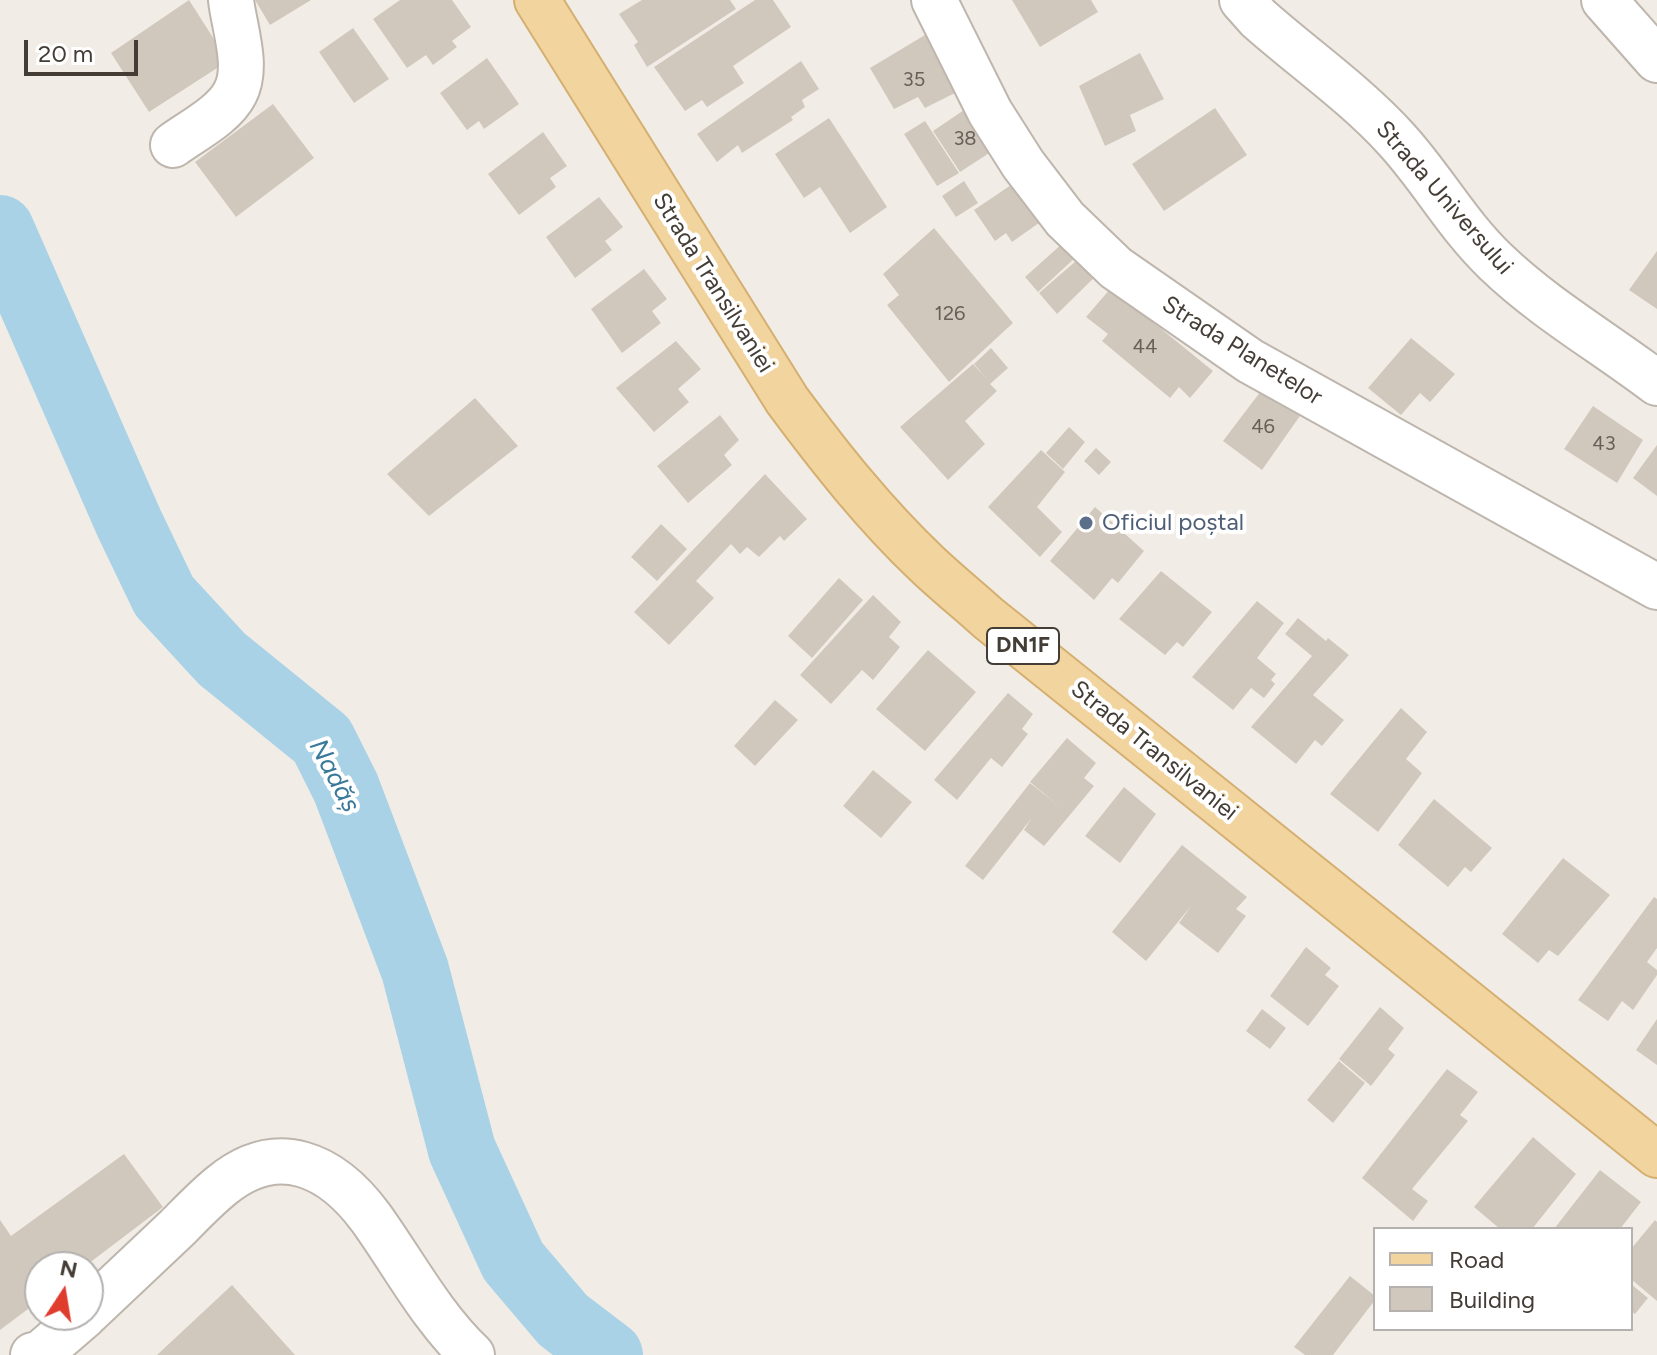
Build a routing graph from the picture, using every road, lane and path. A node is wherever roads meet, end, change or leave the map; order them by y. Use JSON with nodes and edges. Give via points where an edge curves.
{"nodes":[{"id":1,"x":231,"y":0,"type":"edge"},
{"id":2,"x":537,"y":0,"type":"edge"},
{"id":3,"x":934,"y":0,"type":"edge"},
{"id":4,"x":1242,"y":0,"type":"edge"},
{"id":5,"x":1604,"y":0,"type":"edge"},
{"id":6,"x":1657,"y":60,"type":"edge"},
{"id":7,"x":173,"y":145,"type":"dead end"},
{"id":8,"x":1657,"y":383,"type":"edge"},
{"id":9,"x":1657,"y":587,"type":"edge"},
{"id":10,"x":1657,"y":1155,"type":"edge"},
{"id":11,"x":104,"y":1296,"type":"edge"},
{"id":12,"x":66,"y":1331,"type":"edge"},
{"id":13,"x":33,"y":1355,"type":"edge"},
{"id":14,"x":472,"y":1355,"type":"edge"}],
"edges":[{"from":1,"to":7,"type":"street","via":[[240,59],[236,92]]},
{"from":2,"to":10,"type":"main road","name":"Strada Transilvaniei","number":"DN1F","via":[[787,400],[838,467],[927,565]]},
{"from":3,"to":9,"type":"street","name":"Strada Planetelor","via":[[990,112],[1023,164],[1065,219],[1116,268],[1250,361]]},
{"from":4,"to":8,"type":"street","name":"Strada Universului","via":[[1394,136],[1495,262],[1544,304]]},
{"from":5,"to":6,"type":"street"},
{"from":11,"to":14,"type":"street","via":[[223,1184],[266,1162],[295,1161],[325,1172],[347,1189]]},
{"from":12,"to":13,"type":"street"}]}
